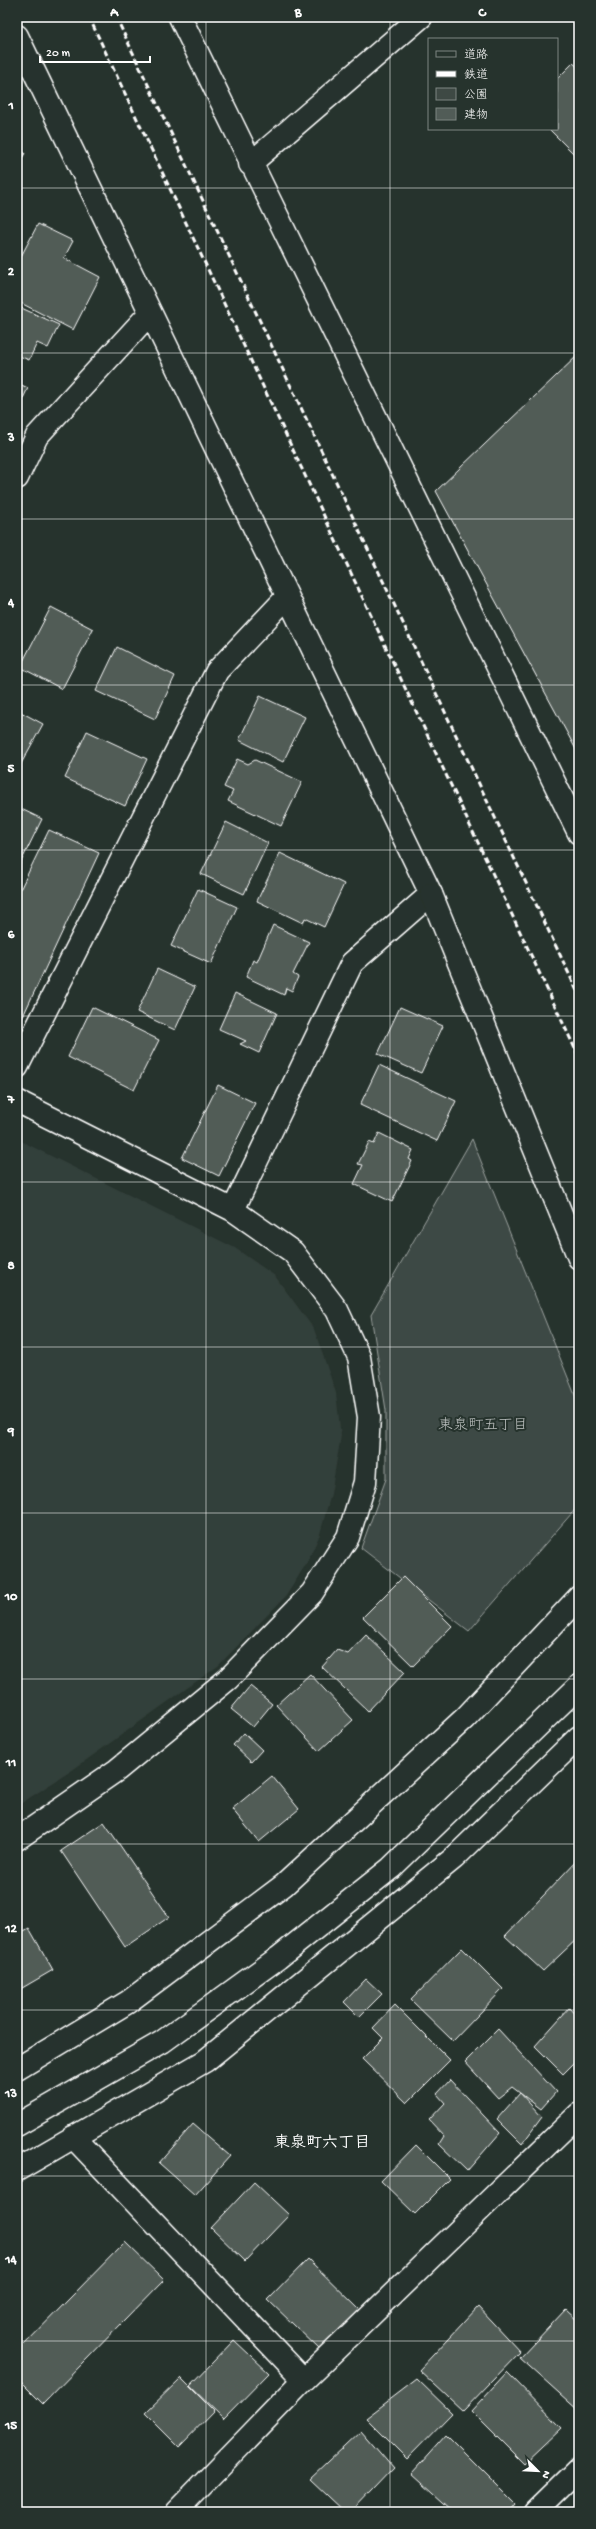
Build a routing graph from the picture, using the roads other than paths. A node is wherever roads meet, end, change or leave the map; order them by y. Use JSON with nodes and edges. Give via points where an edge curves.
{"nodes":[{"id":1,"x":180,"y":17,"type":"edge"},
{"id":2,"x":421,"y":17,"type":"edge"},
{"id":3,"x":17,"y":36,"type":"edge"},
{"id":4,"x":250,"y":164,"type":"junction"},
{"id":5,"x":150,"y":313,"type":"junction"},
{"id":6,"x":17,"y":478,"type":"edge"},
{"id":7,"x":287,"y":597,"type":"junction"},
{"id":8,"x":579,"y":833,"type":"edge"},
{"id":9,"x":431,"y":894,"type":"junction"},
{"id":10,"x":17,"y":1067,"type":"edge"},
{"id":11,"x":17,"y":1101,"type":"edge"},
{"id":12,"x":233,"y":1210,"type":"junction"},
{"id":13,"x":579,"y":1258,"type":"edge"},
{"id":14,"x":579,"y":1597,"type":"edge"},
{"id":15,"x":579,"y":1686,"type":"edge"},
{"id":16,"x":579,"y":1737,"type":"edge"},
{"id":17,"x":17,"y":1839,"type":"edge"},
{"id":18,"x":17,"y":2069,"type":"edge"},
{"id":19,"x":579,"y":2114,"type":"edge"},
{"id":20,"x":17,"y":2125,"type":"edge"},
{"id":21,"x":73,"y":2137,"type":"junction"},
{"id":22,"x":17,"y":2170,"type":"edge"},
{"id":23,"x":304,"y":2380,"type":"junction"},
{"id":24,"x":579,"y":2469,"type":"edge"},
{"id":25,"x":176,"y":2512,"type":"edge"},
{"id":26,"x":535,"y":2512,"type":"edge"}],
"edges":[{"from":1,"to":4,"type":"street"},
{"from":2,"to":4,"type":"street"},
{"from":3,"to":5,"type":"street"},
{"from":4,"to":8,"type":"street"},
{"from":5,"to":6,"type":"street","via":[[37,436]]},
{"from":5,"to":7,"type":"street"},
{"from":7,"to":9,"type":"street"},
{"from":7,"to":10,"type":"street","via":[[217,671]]},
{"from":9,"to":12,"type":"street","via":[[352,963]]},
{"from":9,"to":13,"type":"street"},
{"from":11,"to":12,"type":"street"},
{"from":12,"to":17,"type":"street","via":[[293,1252],[337,1310],[359,1357],[369,1417],[365,1482],[348,1537],[312,1593],[228,1679],[117,1770]]},
{"from":14,"to":18,"type":"street","via":[[465,1718],[284,1885],[128,2002]]},
{"from":15,"to":20,"type":"street","via":[[391,1868],[278,1958],[162,2042]]},
{"from":16,"to":21,"type":"street","via":[[454,1858],[204,2061]]},
{"from":19,"to":23,"type":"street"},
{"from":21,"to":22,"type":"street"},
{"from":21,"to":23,"type":"street"},
{"from":23,"to":25,"type":"street"},
{"from":24,"to":26,"type":"street"}]}
